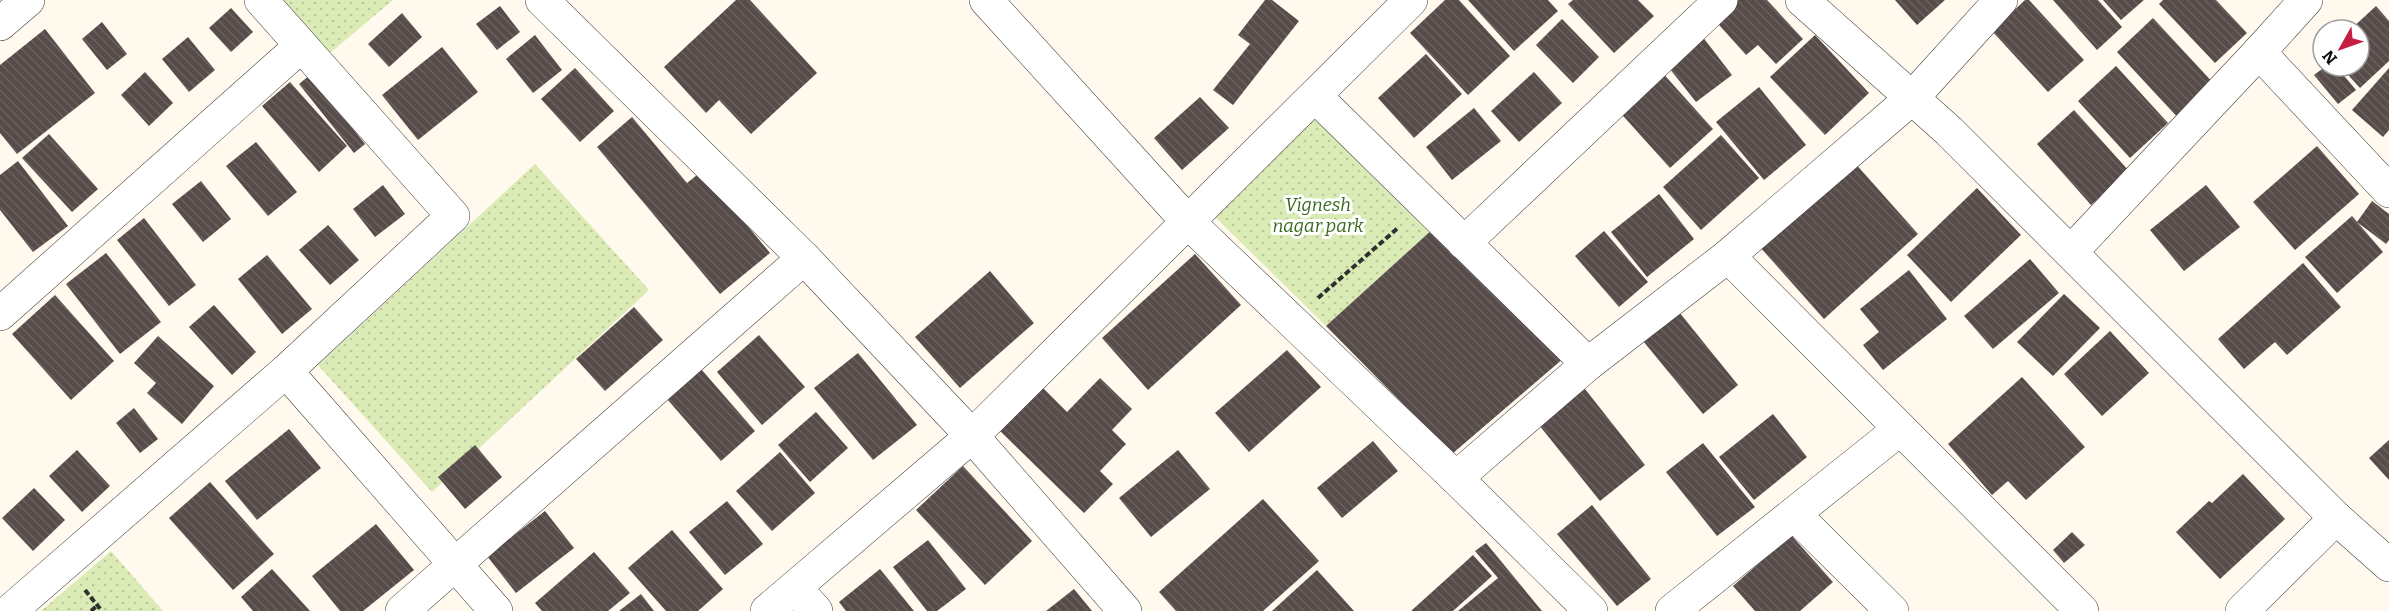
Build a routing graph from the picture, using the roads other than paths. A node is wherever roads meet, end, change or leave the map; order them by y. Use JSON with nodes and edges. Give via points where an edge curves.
{"nodes":[{"id":1,"x":28,"y":0,"type":"edge"},
{"id":2,"x":261,"y":0,"type":"edge"},
{"id":3,"x":542,"y":0,"type":"edge"},
{"id":4,"x":986,"y":0,"type":"edge"},
{"id":5,"x":1411,"y":0,"type":"edge"},
{"id":6,"x":1721,"y":0,"type":"edge"},
{"id":7,"x":1802,"y":0,"type":"edge"},
{"id":8,"x":2001,"y":0,"type":"edge"},
{"id":9,"x":2306,"y":0,"type":"edge"},
{"id":10,"x":0,"y":24,"type":"edge"},
{"id":11,"x":301,"y":46,"type":"junction"},
{"id":12,"x":2259,"y":52,"type":"junction"},
{"id":13,"x":1315,"y":96,"type":"junction"},
{"id":14,"x":1912,"y":98,"type":"junction"},
{"id":15,"x":2389,"y":190,"type":"edge"},
{"id":16,"x":1188,"y":222,"type":"junction"},
{"id":17,"x":1464,"y":243,"type":"junction"},
{"id":18,"x":2071,"y":252,"type":"junction"},
{"id":19,"x":1728,"y":256,"type":"junction"},
{"id":20,"x":804,"y":258,"type":"junction"},
{"id":21,"x":0,"y":314,"type":"edge"},
{"id":22,"x":1588,"y":364,"type":"junction"},
{"id":23,"x":286,"y":371,"type":"junction"},
{"id":24,"x":1900,"y":429,"type":"junction"},
{"id":25,"x":972,"y":436,"type":"junction"},
{"id":26,"x":1456,"y":478,"type":"junction"},
{"id":27,"x":1794,"y":514,"type":"junction"},
{"id":28,"x":2336,"y":518,"type":"junction"},
{"id":29,"x":457,"y":565,"type":"junction"},
{"id":30,"x":2389,"y":565,"type":"edge"},
{"id":31,"x":806,"y":599,"type":"edge"},
{"id":32,"x":10,"y":611,"type":"edge"},
{"id":33,"x":402,"y":611,"type":"edge"},
{"id":34,"x":496,"y":611,"type":"edge"},
{"id":35,"x":767,"y":611,"type":"edge"},
{"id":36,"x":1125,"y":611,"type":"edge"},
{"id":37,"x":1592,"y":611,"type":"edge"},
{"id":38,"x":1672,"y":611,"type":"edge"},
{"id":39,"x":1892,"y":611,"type":"edge"},
{"id":40,"x":2082,"y":611,"type":"edge"},
{"id":41,"x":2242,"y":611,"type":"edge"}],
"edges":[{"from":1,"to":10,"type":"street"},
{"from":2,"to":11,"type":"street"},
{"from":3,"to":20,"type":"street"},
{"from":4,"to":16,"type":"street"},
{"from":5,"to":13,"type":"street"},
{"from":6,"to":17,"type":"street"},
{"from":7,"to":14,"type":"street"},
{"from":8,"to":14,"type":"street"},
{"from":9,"to":12,"type":"street"},
{"from":11,"to":21,"type":"street"},
{"from":11,"to":23,"type":"street","via":[[453,216]]},
{"from":12,"to":15,"type":"street"},
{"from":12,"to":18,"type":"street"},
{"from":13,"to":16,"type":"street"},
{"from":13,"to":17,"type":"street"},
{"from":14,"to":18,"type":"street"},
{"from":14,"to":19,"type":"street"},
{"from":16,"to":25,"type":"street"},
{"from":16,"to":26,"type":"street"},
{"from":17,"to":22,"type":"street"},
{"from":18,"to":28,"type":"street"},
{"from":19,"to":22,"type":"street"},
{"from":19,"to":24,"type":"street"},
{"from":20,"to":25,"type":"street"},
{"from":20,"to":29,"type":"street"},
{"from":22,"to":26,"type":"street"},
{"from":23,"to":29,"type":"street"},
{"from":23,"to":32,"type":"street"},
{"from":24,"to":27,"type":"street"},
{"from":24,"to":40,"type":"street"},
{"from":25,"to":31,"type":"street"},
{"from":25,"to":36,"type":"street"},
{"from":26,"to":37,"type":"street"},
{"from":27,"to":38,"type":"street"},
{"from":27,"to":39,"type":"street"},
{"from":28,"to":30,"type":"street"},
{"from":28,"to":41,"type":"street"},
{"from":29,"to":33,"type":"street"},
{"from":29,"to":34,"type":"street"},
{"from":31,"to":35,"type":"street"}]}
